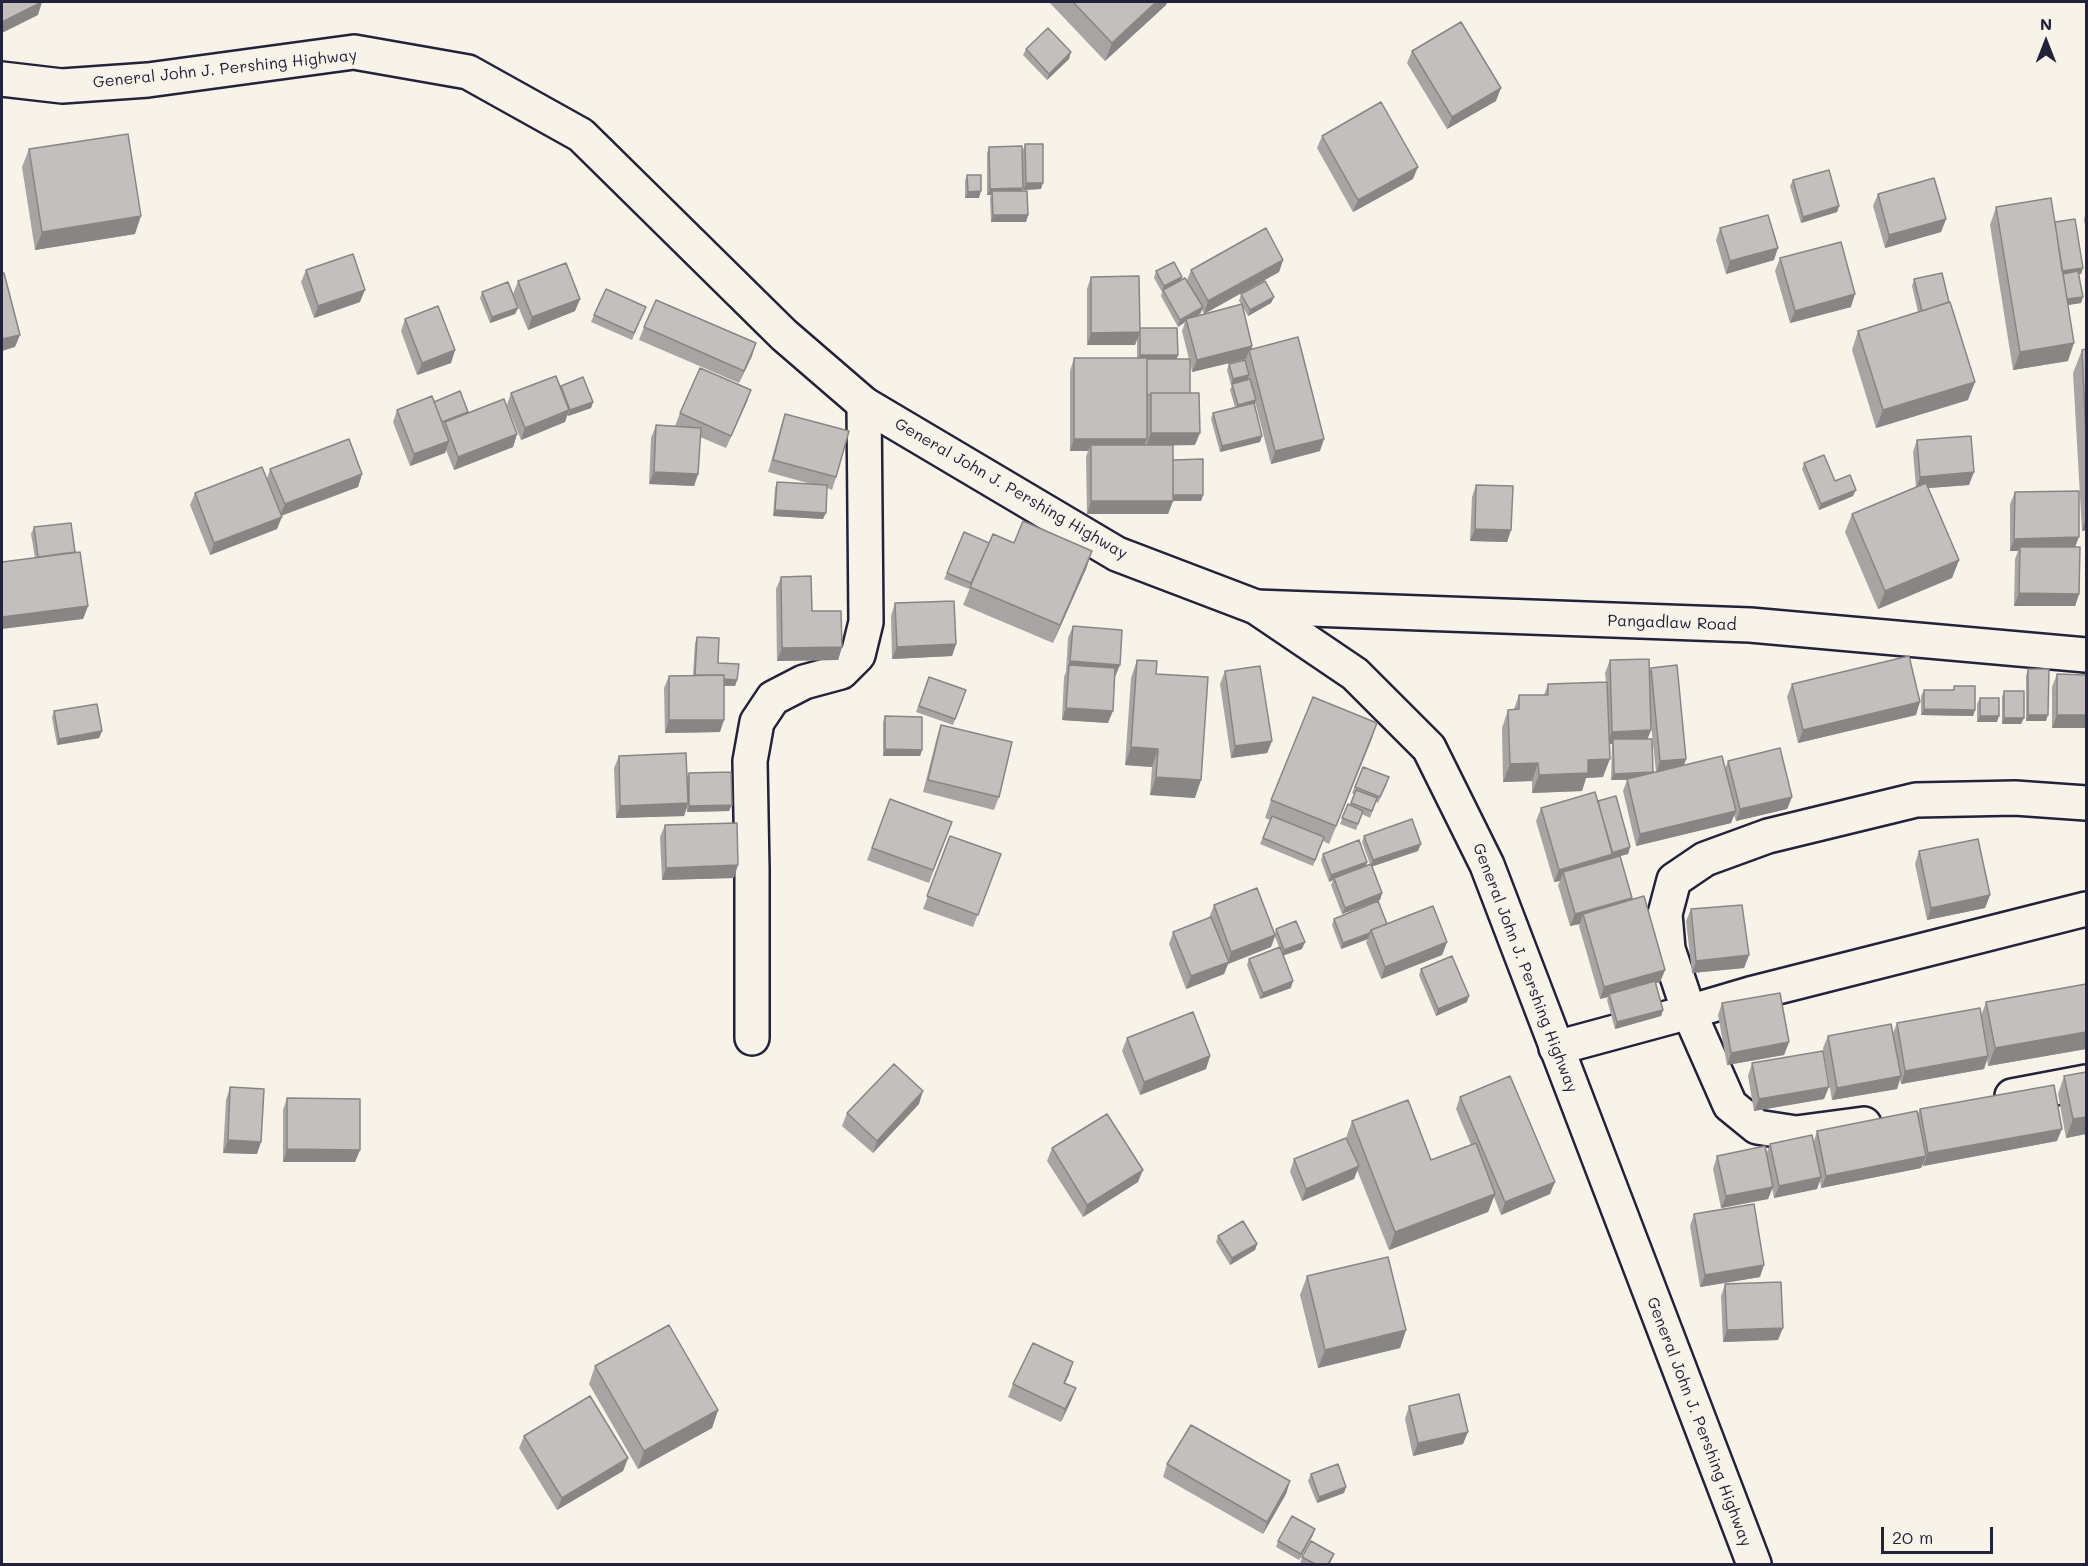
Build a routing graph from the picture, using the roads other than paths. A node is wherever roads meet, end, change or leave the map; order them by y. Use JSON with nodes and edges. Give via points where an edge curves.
{"nodes":[{"id":1,"x":2,"y":79,"type":"edge"},
{"id":2,"x":864,"y":404,"type":"junction"},
{"id":3,"x":1256,"y":607,"type":"junction"},
{"id":4,"x":2086,"y":655,"type":"edge"},
{"id":5,"x":2086,"y":803,"type":"edge"},
{"id":6,"x":2086,"y":909,"type":"edge"},
{"id":7,"x":1689,"y":1012,"type":"junction"},
{"id":8,"x":752,"y":1038,"type":"dead end"},
{"id":9,"x":1556,"y":1048,"type":"junction"},
{"id":10,"x":2086,"y":1082,"type":"edge"},
{"id":11,"x":1982,"y":1102,"type":"edge"},
{"id":12,"x":1890,"y":1119,"type":"edge"},
{"id":13,"x":1754,"y":1564,"type":"edge"}],
"edges":[{"from":1,"to":2,"type":"street","name":"General John J. Pershing Highway","via":[[62,86],[148,80],[354,52],[468,72],[581,135],[784,335]]},
{"from":2,"to":3,"type":"street","name":"General John J. Pershing Highway","via":[[1117,554]]},
{"from":2,"to":8,"type":"street","via":[[866,622],[858,655],[841,672],[804,682],[773,698],[757,722],[750,761]]},
{"from":3,"to":4,"type":"street","name":"Pangadlaw Road","via":[[1750,626]]},
{"from":3,"to":9,"type":"street","name":"General John J. Pershing Highway","via":[[1355,674],[1429,748],[1487,865]]},
{"from":5,"to":7,"type":"street","via":[[2015,798],[1916,800],[1768,836],[1705,859],[1674,880],[1665,914],[1668,948]]},
{"from":6,"to":7,"type":"street"},
{"from":7,"to":9,"type":"street"},
{"from":7,"to":12,"type":"street","via":[[1730,1105],[1757,1127],[1796,1133]]},
{"from":9,"to":13,"type":"street","name":"General John J. Pershing Highway"},
{"from":10,"to":11,"type":"street"}]}
